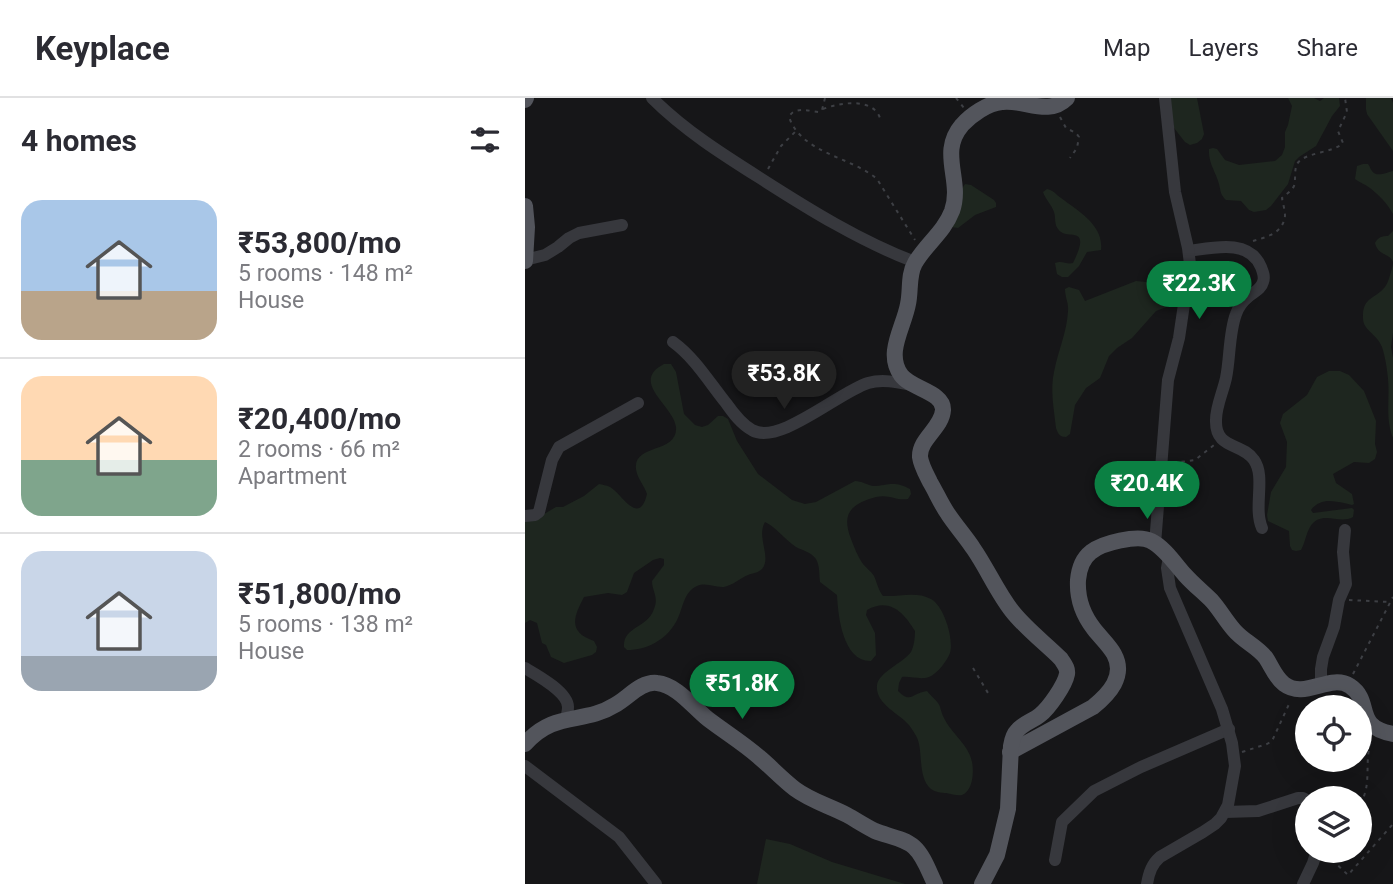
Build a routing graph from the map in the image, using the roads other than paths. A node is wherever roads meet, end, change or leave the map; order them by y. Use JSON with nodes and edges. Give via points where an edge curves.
{"nodes":[{"id":1,"x":652,"y":98,"type":"edge"},
{"id":2,"x":1165,"y":98,"type":"edge"},
{"id":3,"x":1061,"y":102,"type":"edge"},
{"id":4,"x":525,"y":206,"type":"edge"},
{"id":5,"x":622,"y":225,"type":"dead end"},
{"id":6,"x":1189,"y":251,"type":"junction"},
{"id":7,"x":919,"y":258,"type":"junction"},
{"id":8,"x":525,"y":261,"type":"edge"},
{"id":9,"x":673,"y":342,"type":"dead end"},
{"id":10,"x":911,"y":385,"type":"junction"},
{"id":11,"x":638,"y":403,"type":"dead end"},
{"id":12,"x":525,"y":516,"type":"edge"},
{"id":13,"x":1262,"y":528,"type":"dead end"},
{"id":14,"x":1345,"y":530,"type":"dead end"},
{"id":15,"x":1155,"y":544,"type":"junction"},
{"id":16,"x":1169,"y":557,"type":"junction"},
{"id":17,"x":525,"y":668,"type":"edge"},
{"id":18,"x":1321,"y":685,"type":"junction"},
{"id":19,"x":566,"y":719,"type":"junction"},
{"id":20,"x":1229,"y":729,"type":"junction"},
{"id":21,"x":1393,"y":734,"type":"edge"},
{"id":22,"x":525,"y":744,"type":"edge"},
{"id":23,"x":1010,"y":752,"type":"junction"},
{"id":24,"x":525,"y":766,"type":"edge"},
{"id":25,"x":1295,"y":799,"type":"edge"},
{"id":26,"x":1225,"y":812,"type":"junction"},
{"id":27,"x":1055,"y":860,"type":"dead end"},
{"id":28,"x":1312,"y":863,"type":"edge"},
{"id":29,"x":656,"y":884,"type":"edge"},
{"id":30,"x":935,"y":884,"type":"edge"},
{"id":31,"x":982,"y":884,"type":"edge"},
{"id":32,"x":1147,"y":884,"type":"edge"},
{"id":33,"x":1303,"y":884,"type":"edge"}],
"edges":[{"from":1,"to":7,"type":"street","via":[[699,137],[866,242]]},
{"from":2,"to":6,"type":"street","via":[[1175,192]]},
{"from":3,"to":7,"type":"main road","via":[[1037,107],[1002,102],[980,110],[963,124],[950,150],[956,195],[951,212]]},
{"from":4,"to":8,"type":"main road"},
{"from":5,"to":8,"type":"street","via":[[579,233],[545,255]]},
{"from":6,"to":13,"type":"street","via":[[1242,248],[1258,261],[1264,277],[1235,316],[1216,420],[1221,438],[1254,459]]},
{"from":6,"to":15,"type":"street","via":[[1184,310],[1168,380]]},
{"from":7,"to":10,"type":"main road","via":[[912,270],[895,354],[897,367]]},
{"from":9,"to":10,"type":"street","via":[[737,417],[760,434],[790,427],[848,391],[870,383]]},
{"from":10,"to":23,"type":"main road","via":[[941,402],[943,411],[920,457],[946,512],[1012,611],[1066,667],[1062,687],[1047,709],[1017,731]]},
{"from":11,"to":12,"type":"street","via":[[559,447],[539,512]]},
{"from":14,"to":18,"type":"street","via":[[1346,584],[1323,657]]},
{"from":15,"to":16,"type":"main road"},
{"from":15,"to":23,"type":"main road","via":[[1137,538],[1103,545],[1085,559],[1077,587],[1080,604],[1118,665],[1113,688],[1093,708]]},
{"from":16,"to":18,"type":"main road","via":[[1236,633],[1266,658],[1285,685],[1301,690]]},
{"from":16,"to":20,"type":"street","via":[[1170,588]]},
{"from":17,"to":19,"type":"street","via":[[566,698]]},
{"from":18,"to":21,"type":"main road","via":[[1348,685],[1359,696],[1375,729]]},
{"from":19,"to":22,"type":"main road","via":[[542,728]]},
{"from":19,"to":30,"type":"main road","via":[[604,712],[650,683],[668,686],[795,789],[913,846]]},
{"from":20,"to":26,"type":"street","via":[[1235,766]]},
{"from":20,"to":27,"type":"street","via":[[1094,791],[1062,821]]},
{"from":23,"to":31,"type":"main road","via":[[1008,809],[996,855]]},
{"from":24,"to":29,"type":"street","via":[[619,837]]},
{"from":25,"to":26,"type":"street","via":[[1258,811]]},
{"from":26,"to":32,"type":"street","via":[[1215,824],[1160,857],[1150,869]]},
{"from":28,"to":33,"type":"street"}]}
